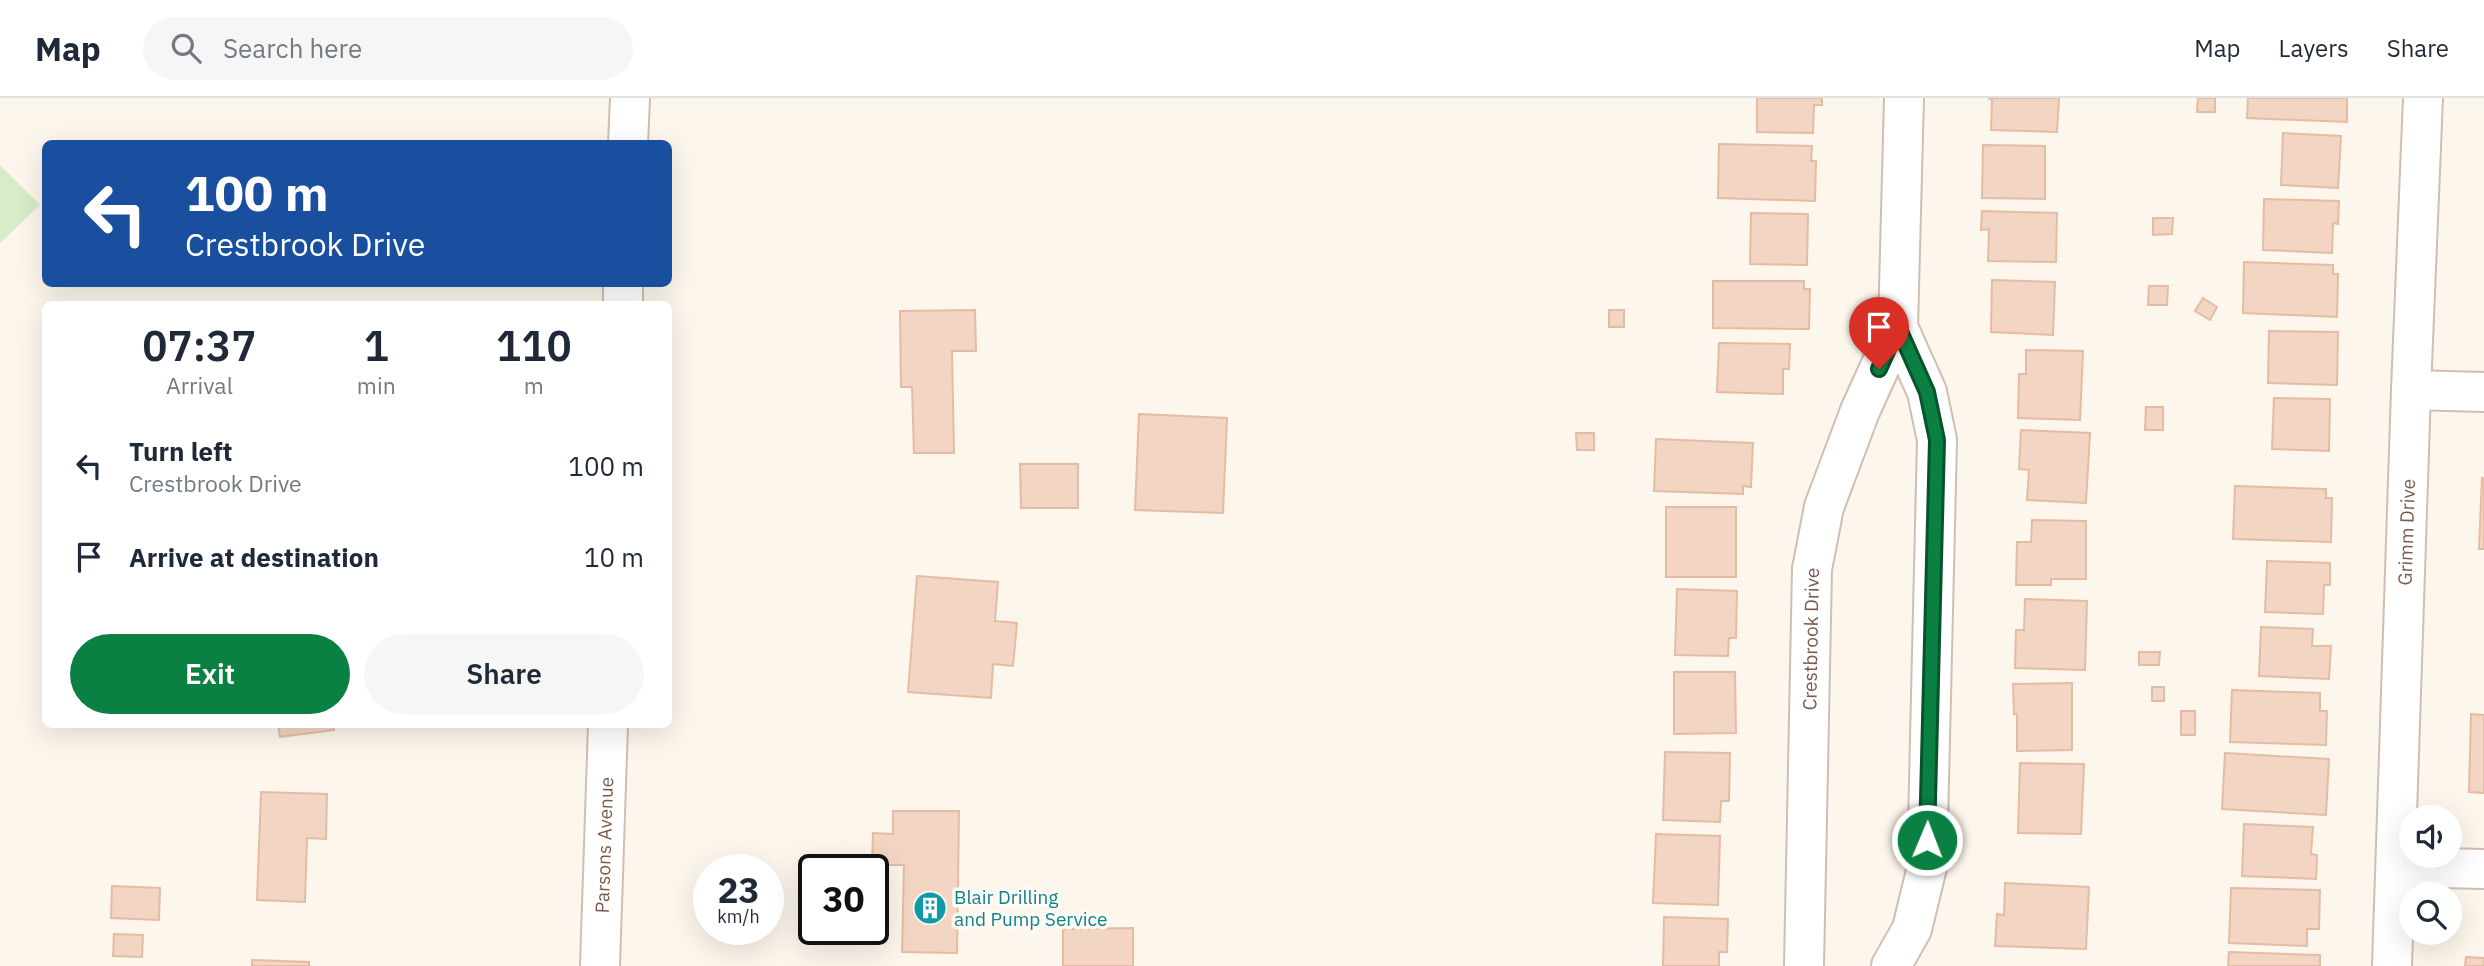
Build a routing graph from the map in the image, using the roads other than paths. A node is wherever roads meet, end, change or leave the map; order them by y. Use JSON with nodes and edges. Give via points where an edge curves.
{"nodes":[{"id":1,"x":630,"y":98,"type":"edge"},
{"id":2,"x":1904,"y":98,"type":"edge"},
{"id":3,"x":2423,"y":98,"type":"edge"},
{"id":4,"x":628,"y":140,"type":"edge"},
{"id":5,"x":1898,"y":327,"type":"junction"},
{"id":6,"x":2411,"y":390,"type":"junction"},
{"id":7,"x":2484,"y":392,"type":"edge"},
{"id":8,"x":608,"y":728,"type":"edge"},
{"id":9,"x":2396,"y":867,"type":"junction"},
{"id":10,"x":2484,"y":869,"type":"edge"},
{"id":11,"x":600,"y":966,"type":"edge"},
{"id":12,"x":1804,"y":966,"type":"edge"},
{"id":13,"x":1891,"y":966,"type":"edge"},
{"id":14,"x":2392,"y":966,"type":"edge"}],
"edges":[{"from":1,"to":4,"type":"street"},
{"from":2,"to":5,"type":"street","name":"Crestbrook Drive"},
{"from":3,"to":6,"type":"street","name":"Grimm Drive"},
{"from":5,"to":12,"type":"street","name":"Crestbrook Drive","via":[[1824,507],[1812,569]]},
{"from":5,"to":13,"type":"street","name":"Crestbrook Drive","via":[[1927,392],[1937,440],[1927,867],[1912,929]]},
{"from":6,"to":7,"type":"street"},
{"from":6,"to":9,"type":"street","name":"Grimm Drive"},
{"from":8,"to":11,"type":"street","name":"Parsons Avenue"},
{"from":9,"to":10,"type":"street"},
{"from":9,"to":14,"type":"street","name":"Grimm Drive"}]}
